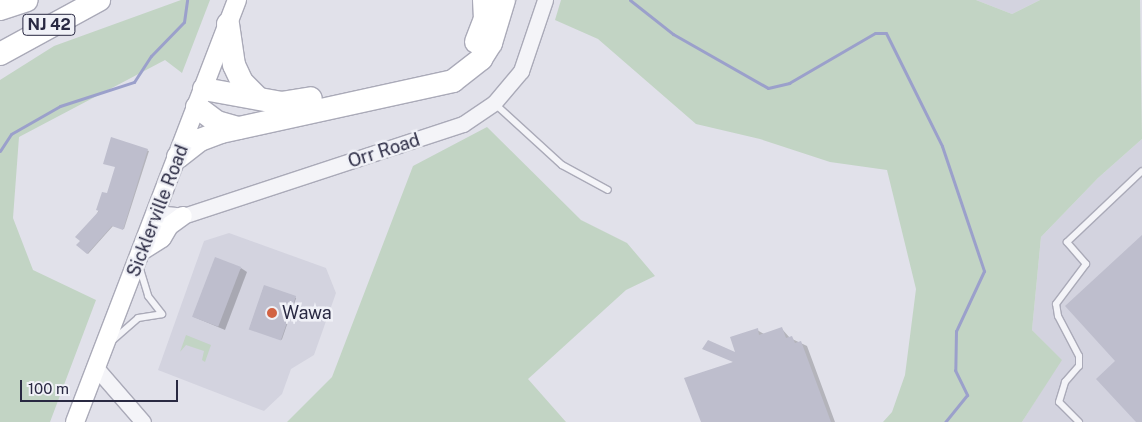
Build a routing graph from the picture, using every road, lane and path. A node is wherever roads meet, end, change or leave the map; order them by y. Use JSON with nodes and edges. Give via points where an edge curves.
{"nodes":[{"id":1,"x":27,"y":0,"type":"edge"},
{"id":2,"x":99,"y":0,"type":"edge"},
{"id":3,"x":238,"y":0,"type":"edge"},
{"id":4,"x":484,"y":0,"type":"edge"},
{"id":5,"x":504,"y":0,"type":"edge"},
{"id":6,"x":545,"y":0,"type":"edge"},
{"id":7,"x":0,"y":9,"type":"edge"},
{"id":8,"x":228,"y":24,"type":"junction"},
{"id":9,"x":0,"y":54,"type":"edge"},
{"id":10,"x":200,"y":98,"type":"junction"},
{"id":11,"x":258,"y":98,"type":"junction"},
{"id":12,"x":494,"y":103,"type":"junction"},
{"id":13,"x":238,"y":128,"type":"junction"},
{"id":14,"x":178,"y":156,"type":"junction"},
{"id":15,"x":1142,"y":171,"type":"edge"},
{"id":16,"x":608,"y":190,"type":"dead end"},
{"id":17,"x":156,"y":212,"type":"junction"},
{"id":18,"x":183,"y":216,"type":"junction"},
{"id":19,"x":141,"y":255,"type":"junction"},
{"id":20,"x":104,"y":350,"type":"junction"},
{"id":21,"x":97,"y":369,"type":"junction"},
{"id":22,"x":75,"y":422,"type":"edge"},
{"id":23,"x":143,"y":422,"type":"edge"},
{"id":24,"x":1079,"y":422,"type":"edge"}],
"edges":[{"from":1,"to":7,"type":"highway"},
{"from":2,"to":9,"type":"highway","number":"NJ 42"},
{"from":3,"to":8,"type":"main road","name":"Sicklerville Road"},
{"from":4,"to":11,"type":"highway","via":[[485,19],[480,37],[463,60],[453,66],[430,74],[292,102]]},
{"from":5,"to":13,"type":"highway","via":[[491,43],[481,60],[453,81]]},
{"from":6,"to":12,"type":"street","name":"Orr Road","via":[[521,71]]},
{"from":8,"to":10,"type":"main road","name":"Sicklerville Road"},
{"from":8,"to":11,"type":"highway","via":[[234,65],[242,82]]},
{"from":10,"to":11,"type":"highway"},
{"from":10,"to":13,"type":"highway","via":[[217,122]]},
{"from":10,"to":14,"type":"main road","name":"Sicklerville Road"},
{"from":12,"to":16,"type":"lane","via":[[562,165]]},
{"from":12,"to":18,"type":"street","name":"Orr Road","via":[[464,124]]},
{"from":13,"to":14,"type":"highway","via":[[210,135]]},
{"from":14,"to":17,"type":"main road","name":"Sicklerville Road"},
{"from":15,"to":24,"type":"lane","via":[[1067,242],[1086,264],[1056,304],[1058,316],[1079,356],[1079,366],[1065,382],[1059,402]]},
{"from":17,"to":18,"type":"street","name":"Orr Road"},
{"from":17,"to":19,"type":"main road","name":"Sicklerville Road"},
{"from":18,"to":19,"type":"main road"},
{"from":19,"to":20,"type":"main road","name":"Sicklerville Road"},
{"from":19,"to":20,"type":"lane","via":[[148,296],[162,314],[138,318]]},
{"from":20,"to":21,"type":"main road","name":"Sicklerville Road"},
{"from":21,"to":22,"type":"main road","name":"Sicklerville Road"},
{"from":21,"to":23,"type":"street"}]}
